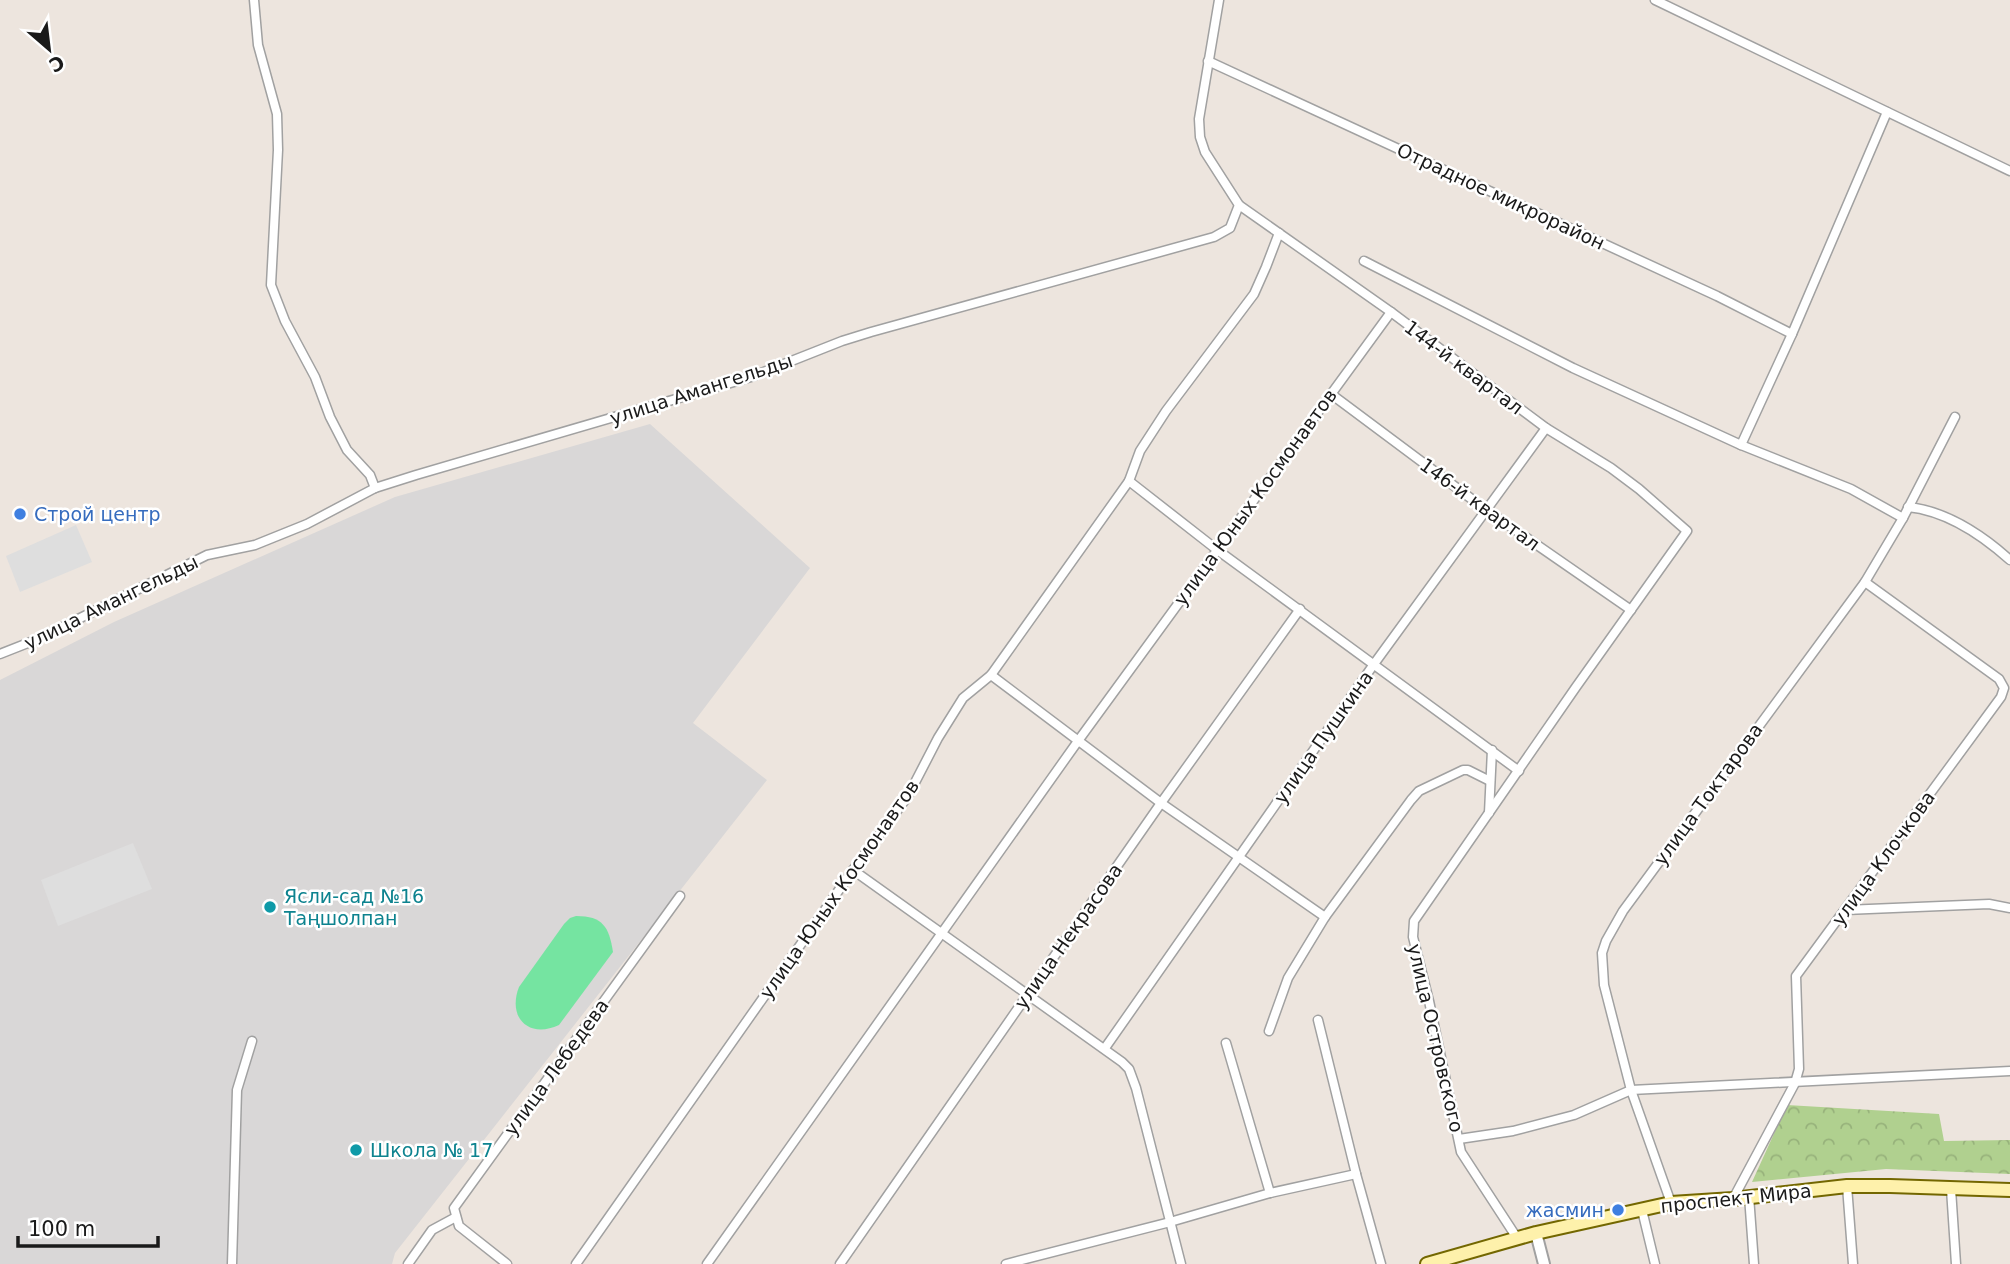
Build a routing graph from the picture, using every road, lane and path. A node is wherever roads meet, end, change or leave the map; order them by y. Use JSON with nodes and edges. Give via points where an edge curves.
{"nodes":[{"id":1,"x":254,"y":0,"type":"edge"},
{"id":2,"x":1219,"y":0,"type":"edge"},
{"id":3,"x":1655,"y":0,"type":"edge"},
{"id":4,"x":1208,"y":61,"type":"junction"},
{"id":5,"x":1887,"y":112,"type":"junction"},
{"id":6,"x":2010,"y":171,"type":"edge"},
{"id":7,"x":1239,"y":205,"type":"junction"},
{"id":8,"x":1279,"y":233,"type":"junction"},
{"id":9,"x":1364,"y":261,"type":"dead end"},
{"id":10,"x":1391,"y":312,"type":"junction"},
{"id":11,"x":1792,"y":334,"type":"junction"},
{"id":12,"x":1331,"y":394,"type":"junction"},
{"id":13,"x":1955,"y":417,"type":"dead end"},
{"id":14,"x":1546,"y":428,"type":"junction"},
{"id":15,"x":1741,"y":445,"type":"junction"},
{"id":16,"x":1129,"y":481,"type":"junction"},
{"id":17,"x":375,"y":488,"type":"junction"},
{"id":18,"x":1908,"y":507,"type":"junction"},
{"id":19,"x":1485,"y":509,"type":"junction"},
{"id":20,"x":1903,"y":518,"type":"junction"},
{"id":21,"x":1688,"y":531,"type":"joint"},
{"id":22,"x":1216,"y":549,"type":"junction"},
{"id":23,"x":2010,"y":560,"type":"edge"},
{"id":24,"x":1865,"y":582,"type":"junction"},
{"id":25,"x":1300,"y":609,"type":"junction"},
{"id":26,"x":1631,"y":610,"type":"junction"},
{"id":27,"x":0,"y":654,"type":"edge"},
{"id":28,"x":1374,"y":664,"type":"junction"},
{"id":29,"x":991,"y":674,"type":"junction"},
{"id":30,"x":1078,"y":741,"type":"junction"},
{"id":31,"x":1492,"y":750,"type":"junction"},
{"id":32,"x":1519,"y":771,"type":"junction"},
{"id":33,"x":1490,"y":781,"type":"junction"},
{"id":34,"x":1161,"y":803,"type":"junction"},
{"id":35,"x":1489,"y":814,"type":"junction"},
{"id":36,"x":1240,"y":857,"type":"junction"},
{"id":37,"x":853,"y":870,"type":"junction"},
{"id":38,"x":680,"y":896,"type":"dead end"},
{"id":39,"x":2010,"y":908,"type":"edge"},
{"id":40,"x":1845,"y":910,"type":"junction"},
{"id":41,"x":1325,"y":917,"type":"junction"},
{"id":42,"x":942,"y":934,"type":"junction"},
{"id":43,"x":1027,"y":995,"type":"junction"},
{"id":44,"x":1318,"y":1020,"type":"dead end"},
{"id":45,"x":1269,"y":1031,"type":"dead end"},
{"id":46,"x":252,"y":1041,"type":"dead end"},
{"id":47,"x":1226,"y":1043,"type":"dead end"},
{"id":48,"x":1105,"y":1048,"type":"junction"},
{"id":49,"x":2010,"y":1071,"type":"edge"},
{"id":50,"x":1795,"y":1083,"type":"junction"},
{"id":51,"x":1631,"y":1090,"type":"junction"},
{"id":52,"x":1459,"y":1139,"type":"junction"},
{"id":53,"x":1356,"y":1174,"type":"junction"},
{"id":54,"x":1847,"y":1186,"type":"junction"},
{"id":55,"x":1951,"y":1189,"type":"junction"},
{"id":56,"x":2010,"y":1191,"type":"edge"},
{"id":57,"x":1270,"y":1193,"type":"junction"},
{"id":58,"x":1749,"y":1196,"type":"junction"},
{"id":59,"x":1734,"y":1199,"type":"junction"},
{"id":60,"x":1671,"y":1203,"type":"junction"},
{"id":61,"x":1642,"y":1210,"type":"junction"},
{"id":62,"x":456,"y":1217,"type":"junction"},
{"id":63,"x":1170,"y":1222,"type":"junction"},
{"id":64,"x":1536,"y":1233,"type":"junction"},
{"id":65,"x":1517,"y":1238,"type":"junction"},
{"id":66,"x":232,"y":1264,"type":"edge"},
{"id":67,"x":408,"y":1264,"type":"edge"},
{"id":68,"x":507,"y":1264,"type":"edge"},
{"id":69,"x":576,"y":1264,"type":"edge"},
{"id":70,"x":708,"y":1264,"type":"edge"},
{"id":71,"x":840,"y":1264,"type":"edge"},
{"id":72,"x":1006,"y":1264,"type":"edge"},
{"id":73,"x":1181,"y":1264,"type":"edge"},
{"id":74,"x":1381,"y":1264,"type":"edge"},
{"id":75,"x":1427,"y":1264,"type":"edge"},
{"id":76,"x":1544,"y":1264,"type":"edge"},
{"id":77,"x":1655,"y":1264,"type":"edge"},
{"id":78,"x":1754,"y":1264,"type":"edge"},
{"id":79,"x":1853,"y":1264,"type":"edge"},
{"id":80,"x":1956,"y":1264,"type":"edge"}],
"edges":[{"from":1,"to":17,"type":"street","via":[[258,45],[277,114],[271,285],[330,417]]},
{"from":2,"to":4,"type":"street"},
{"from":3,"to":5,"type":"street"},
{"from":4,"to":7,"type":"street","via":[[1200,137]]},
{"from":4,"to":11,"type":"street","name":"Отрадное микрорайон"},
{"from":5,"to":6,"type":"street"},
{"from":5,"to":11,"type":"street"},
{"from":7,"to":8,"type":"street","name":"144-й квартал"},
{"from":7,"to":17,"type":"street","name":"улица Амангельды","via":[[1230,228],[1214,237],[871,332],[751,377]]},
{"from":8,"to":10,"type":"street","name":"144-й квартал"},
{"from":8,"to":16,"type":"street","name":"улица Юных Космонавтов","via":[[1254,294],[1166,411],[1140,451]]},
{"from":9,"to":15,"type":"street","via":[[1573,368]]},
{"from":10,"to":12,"type":"street","name":"улица Юных Космонавтов"},
{"from":10,"to":14,"type":"street","name":"144-й квартал"},
{"from":11,"to":15,"type":"street"},
{"from":12,"to":19,"type":"street","name":"146-й квартал"},
{"from":12,"to":22,"type":"street","name":"улица Юных Космонавтов"},
{"from":13,"to":18,"type":"street","name":"улица Токтарова"},
{"from":14,"to":19,"type":"street","name":"улица Пушкина"},
{"from":14,"to":21,"type":"street","name":"144-й квартал","via":[[1611,468]]},
{"from":15,"to":20,"type":"street","via":[[1851,489]]},
{"from":16,"to":22,"type":"street"},
{"from":16,"to":29,"type":"street","name":"улица Юных Космонавтов"},
{"from":17,"to":27,"type":"street","name":"улица Амангельды","via":[[255,545],[207,555]]},
{"from":18,"to":20,"type":"street","name":"улица Токтарова"},
{"from":18,"to":23,"type":"street","via":[[1938,513],[1986,539]]},
{"from":19,"to":26,"type":"street","name":"146-й квартал"},
{"from":19,"to":28,"type":"street","name":"улица Пушкина"},
{"from":20,"to":24,"type":"street","name":"улица Токтарова"},
{"from":21,"to":26,"type":"street","name":"улица Островского"},
{"from":22,"to":25,"type":"street"},
{"from":22,"to":30,"type":"street","name":"улица Юных Космонавтов"},
{"from":24,"to":40,"type":"street","name":"улица Клочкова","via":[[1999,678],[2004,688]]},
{"from":24,"to":51,"type":"street","name":"улица Токтарова","via":[[1623,911],[1606,941],[1604,985]]},
{"from":25,"to":28,"type":"street"},
{"from":25,"to":34,"type":"street","name":"улица Некрасова"},
{"from":26,"to":32,"type":"street","name":"улица Островского"},
{"from":28,"to":31,"type":"street"},
{"from":28,"to":36,"type":"street","name":"улица Пушкина"},
{"from":29,"to":30,"type":"street"},
{"from":29,"to":37,"type":"street","name":"улица Юных Космонавтов","via":[[963,698],[908,796]]},
{"from":30,"to":34,"type":"street"},
{"from":30,"to":42,"type":"street","name":"улица Юных Космонавтов"},
{"from":31,"to":32,"type":"street"},
{"from":31,"to":33,"type":"street"},
{"from":32,"to":35,"type":"street","name":"улица Островского"},
{"from":33,"to":35,"type":"street"},
{"from":33,"to":41,"type":"street","via":[[1463,770],[1419,792]]},
{"from":34,"to":36,"type":"street"},
{"from":34,"to":43,"type":"street","name":"улица Некрасова"},
{"from":35,"to":52,"type":"street","name":"улица Островского","via":[[1414,921],[1413,937]]},
{"from":36,"to":41,"type":"street"},
{"from":36,"to":48,"type":"street","name":"улица Пушкина"},
{"from":37,"to":42,"type":"street"},
{"from":37,"to":69,"type":"street","name":"улица Юных Космонавтов"},
{"from":38,"to":62,"type":"street","name":"улица Лебедева","via":[[454,1208]]},
{"from":39,"to":40,"type":"street","via":[[1989,904]]},
{"from":40,"to":50,"type":"street","name":"улица Клочкова","via":[[1796,976],[1799,1069]]},
{"from":41,"to":45,"type":"street","via":[[1288,978]]},
{"from":42,"to":43,"type":"street"},
{"from":42,"to":70,"type":"street","name":"улица Юных Космонавтов"},
{"from":43,"to":48,"type":"street"},
{"from":43,"to":71,"type":"street","name":"улица Некрасова"},
{"from":44,"to":53,"type":"street"},
{"from":46,"to":66,"type":"street","via":[[237,1090]]},
{"from":47,"to":57,"type":"street"},
{"from":48,"to":63,"type":"street","via":[[1129,1069]]},
{"from":49,"to":50,"type":"street"},
{"from":50,"to":51,"type":"street"},
{"from":50,"to":59,"type":"street","name":"улица Клочкова"},
{"from":51,"to":52,"type":"street","via":[[1574,1115],[1513,1132]]},
{"from":51,"to":60,"type":"street","name":"улица Токтарова"},
{"from":52,"to":65,"type":"street","name":"улица Островского","via":[[1461,1152]]},
{"from":53,"to":57,"type":"street"},
{"from":53,"to":74,"type":"street"},
{"from":54,"to":55,"type":"main road","name":"проспект Мира"},
{"from":54,"to":58,"type":"main road","name":"проспект Мира"},
{"from":54,"to":79,"type":"street"},
{"from":55,"to":56,"type":"main road","name":"проспект Мира"},
{"from":55,"to":80,"type":"street"},
{"from":57,"to":63,"type":"street"},
{"from":58,"to":59,"type":"main road","name":"проспект Мира"},
{"from":58,"to":78,"type":"street"},
{"from":59,"to":60,"type":"main road","name":"проспект Мира"},
{"from":60,"to":61,"type":"main road","name":"проспект Мира"},
{"from":61,"to":64,"type":"main road","name":"проспект Мира"},
{"from":61,"to":77,"type":"street"},
{"from":62,"to":67,"type":"street","via":[[432,1230]]},
{"from":62,"to":68,"type":"street","via":[[465,1232]]},
{"from":63,"to":72,"type":"street"},
{"from":63,"to":73,"type":"street"},
{"from":64,"to":65,"type":"main road","name":"проспект Мира"},
{"from":64,"to":76,"type":"street"},
{"from":65,"to":75,"type":"main road","name":"проспект Мира"}]}
